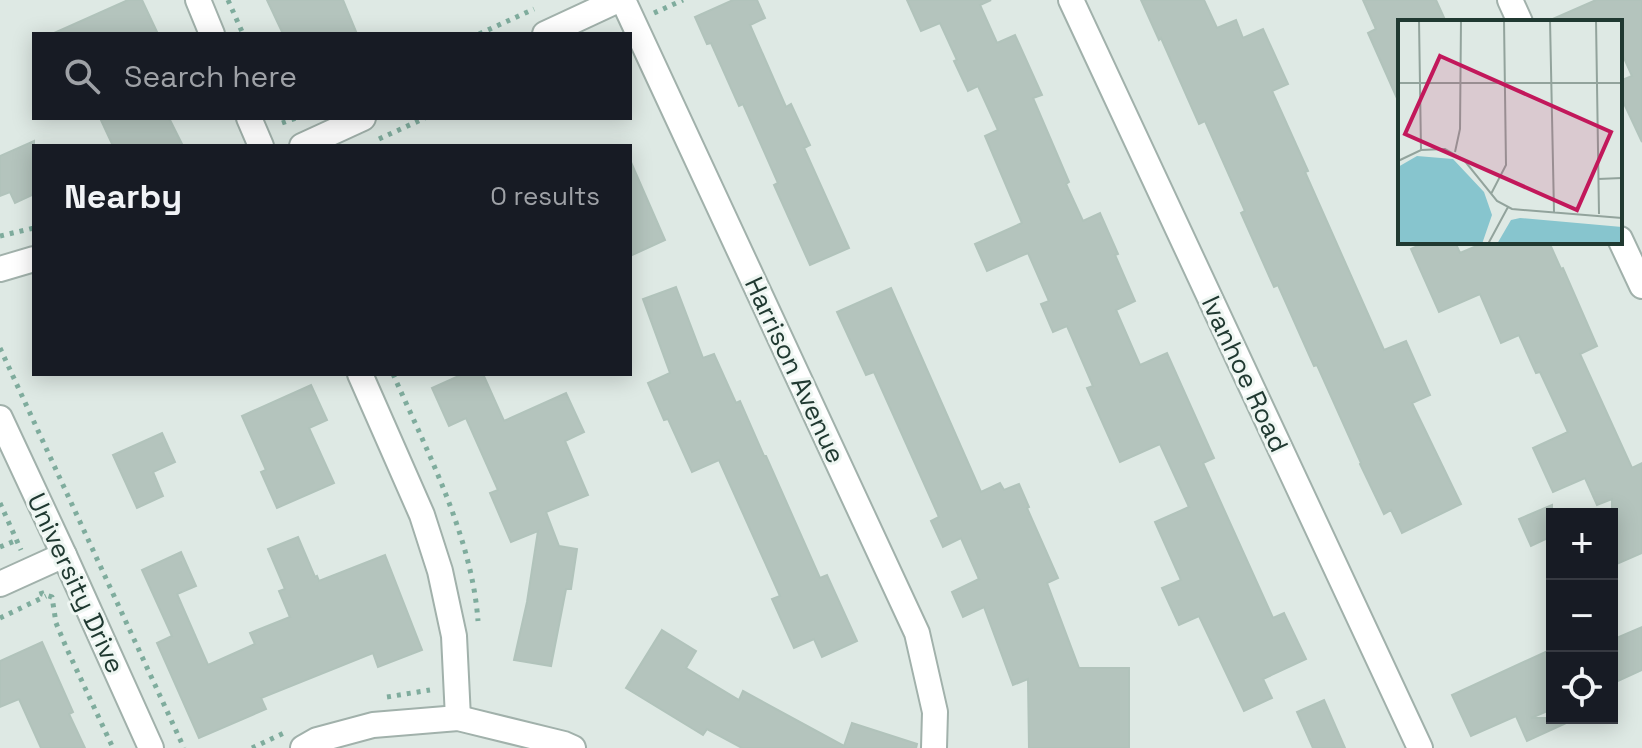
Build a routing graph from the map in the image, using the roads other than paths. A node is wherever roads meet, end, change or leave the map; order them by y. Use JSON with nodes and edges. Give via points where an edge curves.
{"nodes":[{"id":1,"x":198,"y":0,"type":"edge"},
{"id":2,"x":621,"y":0,"type":"edge"},
{"id":3,"x":1071,"y":0,"type":"edge"},
{"id":4,"x":1510,"y":0,"type":"edge"},
{"id":5,"x":1519,"y":20,"type":"edge"},
{"id":6,"x":211,"y":32,"type":"edge"},
{"id":7,"x":549,"y":32,"type":"edge"},
{"id":8,"x":250,"y":120,"type":"edge"},
{"id":9,"x":356,"y":120,"type":"edge"},
{"id":10,"x":294,"y":139,"type":"edge"},
{"id":11,"x":260,"y":144,"type":"edge"},
{"id":12,"x":1622,"y":243,"type":"edge"},
{"id":13,"x":32,"y":260,"type":"edge"},
{"id":14,"x":0,"y":269,"type":"edge"},
{"id":15,"x":1642,"y":286,"type":"edge"},
{"id":16,"x":361,"y":376,"type":"edge"},
{"id":17,"x":0,"y":418,"type":"edge"},
{"id":18,"x":64,"y":555,"type":"junction"},
{"id":19,"x":0,"y":584,"type":"edge"},
{"id":20,"x":458,"y":718,"type":"junction"},
{"id":21,"x":151,"y":748,"type":"edge"},
{"id":22,"x":303,"y":748,"type":"edge"},
{"id":23,"x":573,"y":748,"type":"edge"},
{"id":24,"x":934,"y":748,"type":"edge"},
{"id":25,"x":1420,"y":748,"type":"edge"}],
"edges":[{"from":1,"to":6,"type":"street"},
{"from":2,"to":7,"type":"street"},
{"from":2,"to":24,"type":"street","name":"Harrison Avenue","via":[[917,633],[935,712]]},
{"from":3,"to":25,"type":"street","name":"Ivanhoe Road"},
{"from":4,"to":5,"type":"street"},
{"from":8,"to":11,"type":"street"},
{"from":9,"to":10,"type":"street"},
{"from":12,"to":15,"type":"street"},
{"from":13,"to":14,"type":"street"},
{"from":16,"to":20,"type":"street","via":[[422,515],[440,571],[454,636]]},
{"from":17,"to":18,"type":"street","name":"University Drive"},
{"from":18,"to":19,"type":"street"},
{"from":18,"to":21,"type":"street","name":"University Drive"},
{"from":20,"to":22,"type":"street","via":[[373,725]]},
{"from":20,"to":23,"type":"street"}]}
